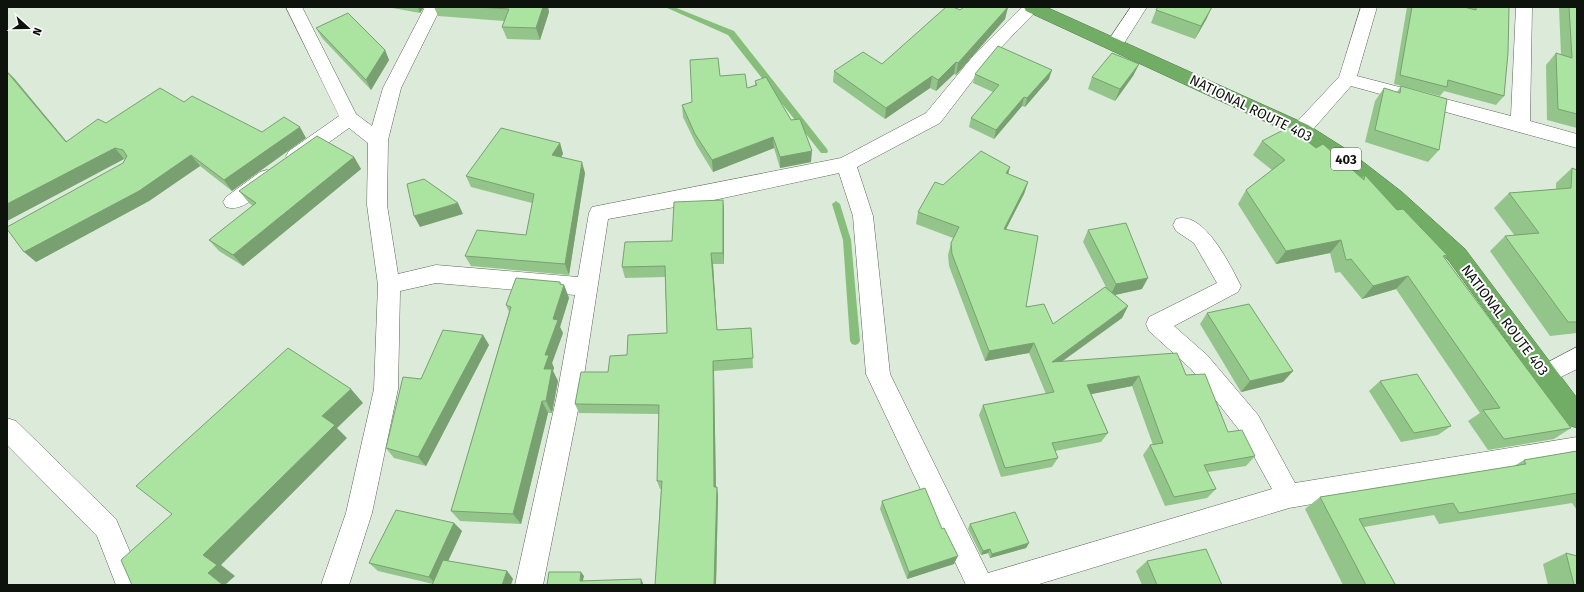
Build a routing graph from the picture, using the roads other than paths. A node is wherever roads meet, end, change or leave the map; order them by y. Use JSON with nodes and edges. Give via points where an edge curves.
{"nodes":[{"id":1,"x":294,"y":7,"type":"edge"},
{"id":2,"x":434,"y":7,"type":"edge"},
{"id":3,"x":1032,"y":7,"type":"edge"},
{"id":4,"x":1139,"y":7,"type":"edge"},
{"id":5,"x":1369,"y":7,"type":"edge"},
{"id":6,"x":1524,"y":7,"type":"edge"},
{"id":7,"x":1114,"y":44,"type":"junction"},
{"id":8,"x":1347,"y":79,"type":"junction"},
{"id":9,"x":349,"y":118,"type":"junction"},
{"id":10,"x":1520,"y":126,"type":"junction"},
{"id":11,"x":1301,"y":130,"type":"junction"},
{"id":12,"x":378,"y":140,"type":"junction"},
{"id":13,"x":1577,"y":141,"type":"edge"},
{"id":14,"x":846,"y":164,"type":"junction"},
{"id":15,"x":233,"y":202,"type":"dead end"},
{"id":16,"x":1183,"y":225,"type":"dead end"},
{"id":17,"x":389,"y":285,"type":"junction"},
{"id":18,"x":587,"y":287,"type":"junction"},
{"id":19,"x":1577,"y":357,"type":"edge"},
{"id":20,"x":1545,"y":375,"type":"junction"},
{"id":21,"x":1577,"y":418,"type":"edge"},
{"id":22,"x":7,"y":429,"type":"edge"},
{"id":23,"x":1577,"y":448,"type":"edge"},
{"id":24,"x":1288,"y":496,"type":"junction"},
{"id":25,"x":130,"y":585,"type":"edge"},
{"id":26,"x":335,"y":585,"type":"edge"},
{"id":27,"x":530,"y":585,"type":"edge"},
{"id":28,"x":980,"y":585,"type":"edge"},
{"id":29,"x":991,"y":585,"type":"edge"}],
"edges":[{"from":1,"to":9,"type":"street"},
{"from":2,"to":12,"type":"street","via":[[392,88]]},
{"from":3,"to":7,"type":"highway","name":"NATIONAL ROUTE 403","number":"403"},
{"from":3,"to":14,"type":"street","via":[[980,59],[933,118]]},
{"from":4,"to":7,"type":"street"},
{"from":5,"to":8,"type":"street"},
{"from":6,"to":10,"type":"street"},
{"from":7,"to":11,"type":"highway","name":"NATIONAL ROUTE 403","number":"403"},
{"from":8,"to":10,"type":"street"},
{"from":8,"to":11,"type":"street"},
{"from":9,"to":12,"type":"street"},
{"from":9,"to":15,"type":"street"},
{"from":10,"to":13,"type":"street"},
{"from":11,"to":20,"type":"highway","name":"NATIONAL ROUTE 403","number":"403","via":[[1342,156],[1396,197],[1457,255]]},
{"from":12,"to":17,"type":"street","via":[[377,205]]},
{"from":14,"to":18,"type":"street","via":[[599,213]]},
{"from":14,"to":28,"type":"street","via":[[863,216],[878,374]]},
{"from":16,"to":24,"type":"street","via":[[1201,237],[1230,286],[1157,324],[1199,362],[1249,423]]},
{"from":17,"to":18,"type":"street","via":[[436,274]]},
{"from":17,"to":26,"type":"street","via":[[386,389],[359,513]]},
{"from":18,"to":27,"type":"street","via":[[569,395]]},
{"from":19,"to":20,"type":"street"},
{"from":20,"to":21,"type":"highway","name":"NATIONAL ROUTE 403","number":"403"},
{"from":22,"to":25,"type":"street","via":[[107,528]]},
{"from":23,"to":24,"type":"street"},
{"from":24,"to":29,"type":"street"}]}
